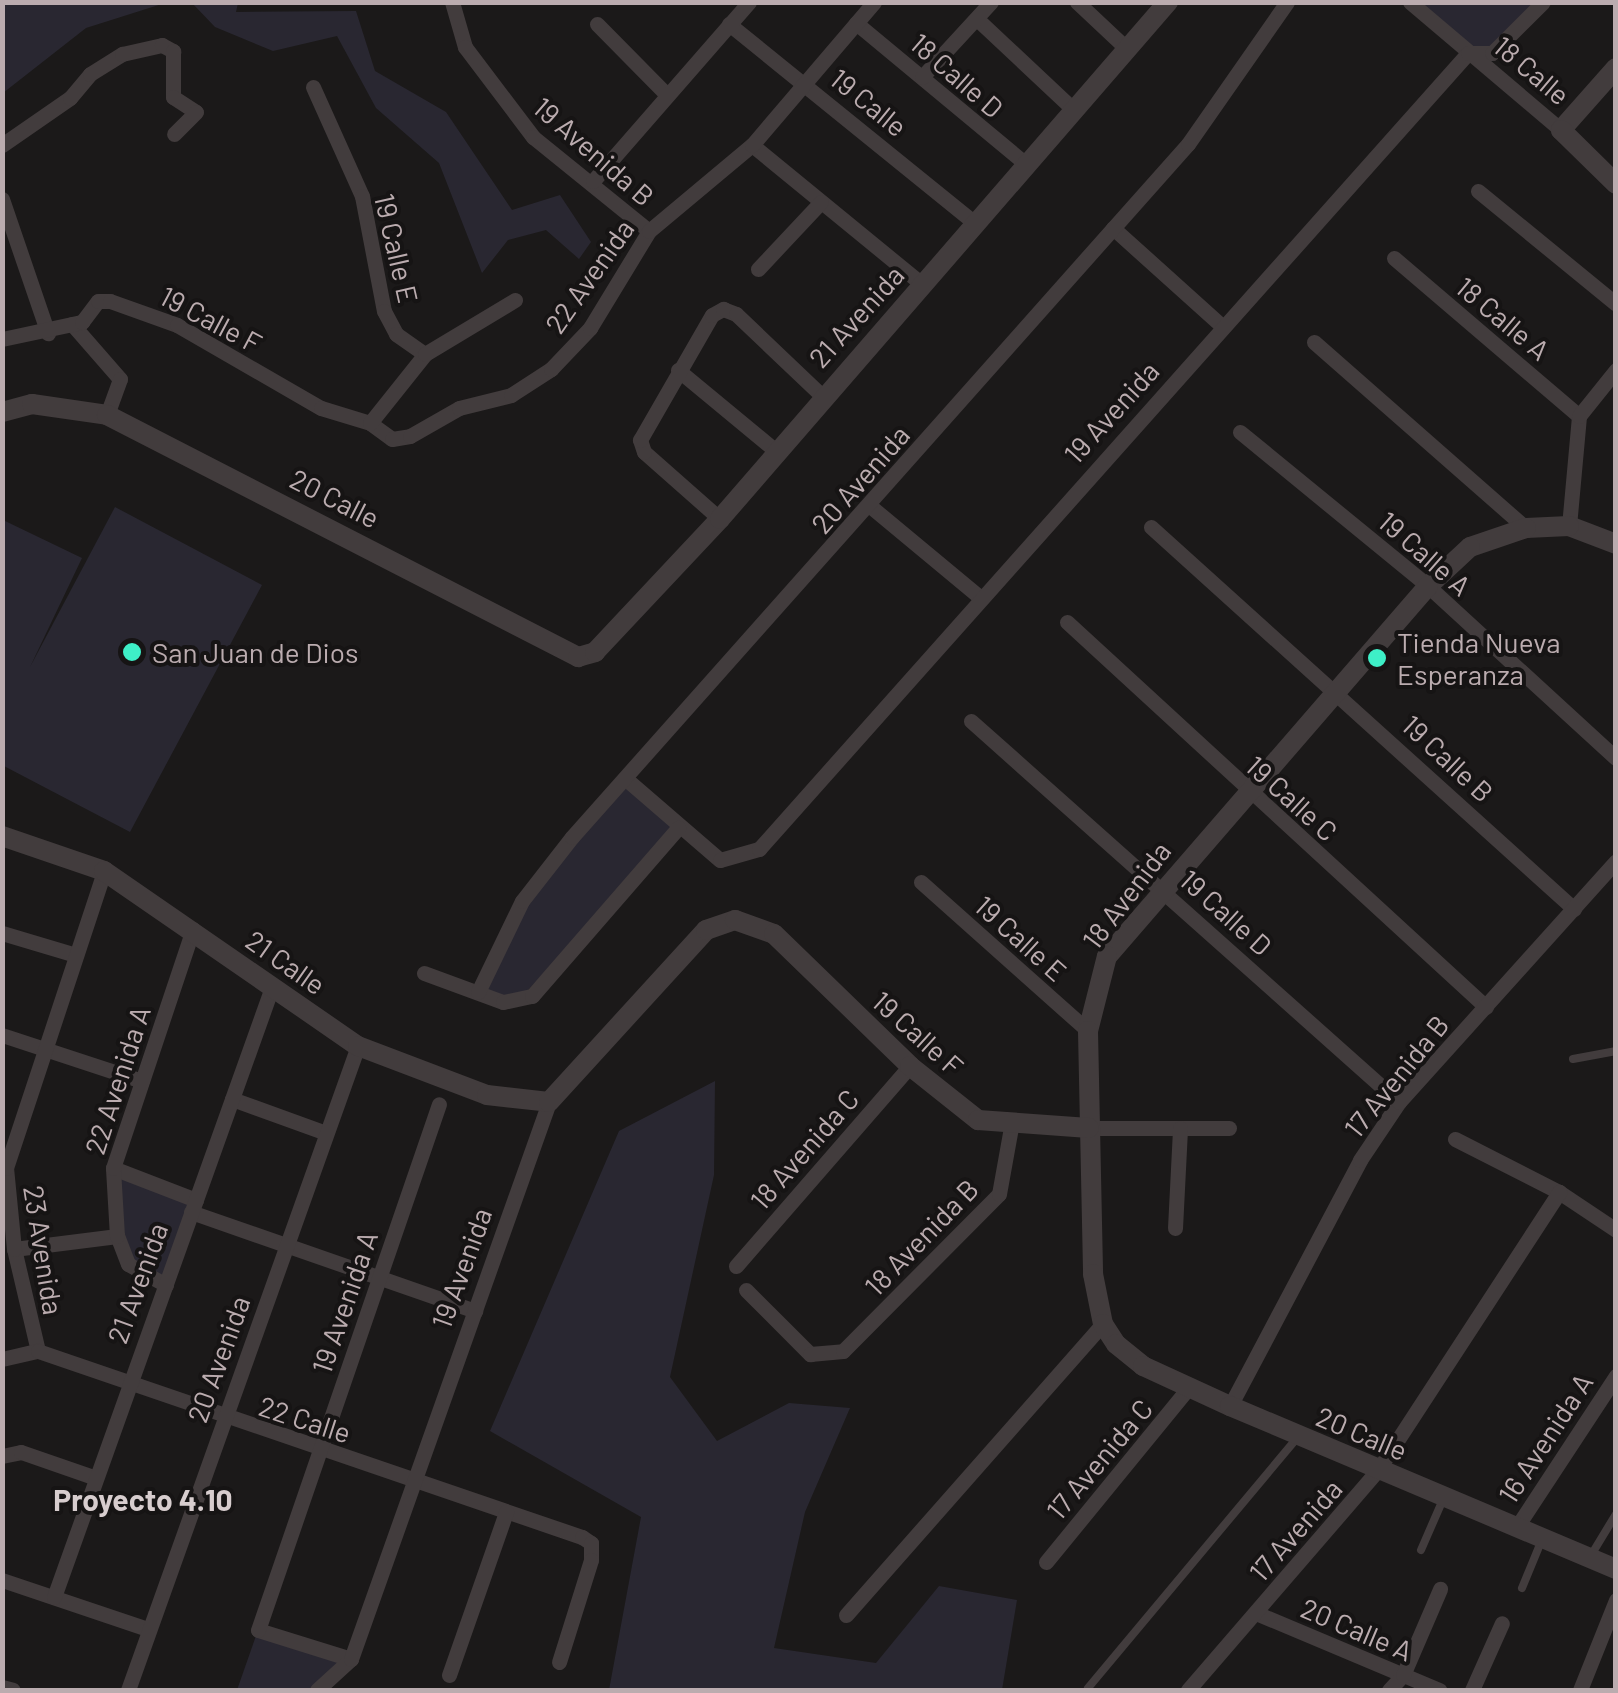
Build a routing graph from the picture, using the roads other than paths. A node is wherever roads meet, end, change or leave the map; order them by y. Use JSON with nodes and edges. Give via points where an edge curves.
{"nodes":[{"id":1,"x":452,"y":2,"type":"edge"},
{"id":2,"x":749,"y":2,"type":"edge"},
{"id":3,"x":874,"y":2,"type":"edge"},
{"id":4,"x":991,"y":2,"type":"edge"},
{"id":5,"x":1077,"y":2,"type":"edge"},
{"id":6,"x":1168,"y":2,"type":"edge"},
{"id":7,"x":1286,"y":2,"type":"edge"},
{"id":8,"x":1410,"y":2,"type":"edge"},
{"id":9,"x":1543,"y":2,"type":"edge"},
{"id":10,"x":977,"y":18,"type":"junction"},
{"id":11,"x":856,"y":23,"type":"junction"},
{"id":12,"x":597,"y":24,"type":"dead end"},
{"id":13,"x":729,"y":24,"type":"junction"},
{"id":14,"x":1127,"y":49,"type":"junction"},
{"id":15,"x":1468,"y":53,"type":"junction"},
{"id":16,"x":1616,"y":68,"type":"edge"},
{"id":17,"x":922,"y":77,"type":"junction"},
{"id":18,"x":803,"y":84,"type":"junction"},
{"id":19,"x":313,"y":86,"type":"dead end"},
{"id":20,"x":666,"y":94,"type":"junction"},
{"id":21,"x":1074,"y":110,"type":"junction"},
{"id":22,"x":1561,"y":130,"type":"junction"},
{"id":23,"x":174,"y":134,"type":"dead end"},
{"id":24,"x":2,"y":145,"type":"edge"},
{"id":25,"x":752,"y":145,"type":"junction"},
{"id":26,"x":1026,"y":164,"type":"junction"},
{"id":27,"x":593,"y":181,"type":"junction"},
{"id":28,"x":1616,"y":184,"type":"edge"},
{"id":29,"x":1478,"y":192,"type":"dead end"},
{"id":30,"x":2,"y":199,"type":"edge"},
{"id":31,"x":821,"y":202,"type":"junction"},
{"id":32,"x":975,"y":224,"type":"junction"},
{"id":33,"x":1112,"y":228,"type":"junction"},
{"id":34,"x":649,"y":231,"type":"junction"},
{"id":35,"x":1394,"y":258,"type":"dead end"},
{"id":36,"x":758,"y":270,"type":"dead end"},
{"id":37,"x":922,"y":284,"type":"junction"},
{"id":38,"x":515,"y":300,"type":"dead end"},
{"id":39,"x":1616,"y":304,"type":"edge"},
{"id":40,"x":72,"y":324,"type":"junction"},
{"id":41,"x":1223,"y":327,"type":"junction"},
{"id":42,"x":48,"y":333,"type":"junction"},
{"id":43,"x":2,"y":339,"type":"edge"},
{"id":44,"x":1314,"y":342,"type":"dead end"},
{"id":45,"x":424,"y":354,"type":"junction"},
{"id":46,"x":678,"y":370,"type":"junction"},
{"id":47,"x":1616,"y":370,"type":"edge"},
{"id":48,"x":821,"y":395,"type":"junction"},
{"id":49,"x":2,"y":412,"type":"edge"},
{"id":50,"x":107,"y":415,"type":"junction"},
{"id":51,"x":1579,"y":416,"type":"junction"},
{"id":52,"x":370,"y":423,"type":"junction"},
{"id":53,"x":1240,"y":432,"type":"dead end"},
{"id":54,"x":392,"y":439,"type":"joint"},
{"id":55,"x":776,"y":451,"type":"junction"},
{"id":56,"x":870,"y":506,"type":"junction"},
{"id":57,"x":720,"y":519,"type":"junction"},
{"id":58,"x":1569,"y":526,"type":"junction"},
{"id":59,"x":1151,"y":527,"type":"dead end"},
{"id":60,"x":1526,"y":528,"type":"junction"},
{"id":61,"x":1616,"y":544,"type":"edge"},
{"id":62,"x":1428,"y":586,"type":"junction"},
{"id":63,"x":982,"y":598,"type":"junction"},
{"id":64,"x":1067,"y":622,"type":"dead end"},
{"id":65,"x":578,"y":656,"type":"joint"},
{"id":66,"x":1336,"y":690,"type":"junction"},
{"id":67,"x":971,"y":721,"type":"dead end"},
{"id":68,"x":1616,"y":758,"type":"edge"},
{"id":69,"x":626,"y":779,"type":"junction"},
{"id":70,"x":1246,"y":792,"type":"junction"},
{"id":71,"x":678,"y":828,"type":"junction"},
{"id":72,"x":2,"y":836,"type":"edge"},
{"id":73,"x":1616,"y":861,"type":"edge"},
{"id":74,"x":104,"y":872,"type":"junction"},
{"id":75,"x":922,"y":882,"type":"dead end"},
{"id":76,"x":1162,"y":888,"type":"junction"},
{"id":77,"x":1574,"y":909,"type":"junction"},
{"id":78,"x":736,"y":920,"type":"joint"},
{"id":79,"x":193,"y":929,"type":"junction"},
{"id":80,"x":2,"y":933,"type":"edge"},
{"id":81,"x":76,"y":955,"type":"junction"},
{"id":82,"x":424,"y":973,"type":"dead end"},
{"id":83,"x":272,"y":987,"type":"junction"},
{"id":84,"x":478,"y":992,"type":"junction"},
{"id":85,"x":1486,"y":1008,"type":"junction"},
{"id":86,"x":1088,"y":1031,"type":"junction"},
{"id":87,"x":2,"y":1035,"type":"edge"},
{"id":88,"x":358,"y":1046,"type":"junction"},
{"id":89,"x":45,"y":1050,"type":"junction"},
{"id":90,"x":1616,"y":1051,"type":"edge"},
{"id":91,"x":1573,"y":1059,"type":"dead end"},
{"id":92,"x":910,"y":1066,"type":"junction"},
{"id":93,"x":142,"y":1081,"type":"junction"},
{"id":94,"x":232,"y":1099,"type":"junction"},
{"id":95,"x":549,"y":1102,"type":"junction"},
{"id":96,"x":1399,"y":1102,"type":"junction"},
{"id":97,"x":439,"y":1104,"type":"dead end"},
{"id":98,"x":1011,"y":1127,"type":"junction"},
{"id":99,"x":1089,"y":1128,"type":"junction"},
{"id":100,"x":1180,"y":1128,"type":"junction"},
{"id":101,"x":1229,"y":1128,"type":"dead end"},
{"id":102,"x":326,"y":1132,"type":"junction"},
{"id":103,"x":1455,"y":1139,"type":"dead end"},
{"id":104,"x":4,"y":1168,"type":"edge"},
{"id":105,"x":113,"y":1168,"type":"junction"},
{"id":106,"x":1559,"y":1192,"type":"junction"},
{"id":107,"x":193,"y":1206,"type":"junction"},
{"id":108,"x":1176,"y":1228,"type":"dead end"},
{"id":109,"x":1616,"y":1230,"type":"edge"},
{"id":110,"x":117,"y":1236,"type":"junction"},
{"id":111,"x":285,"y":1247,"type":"junction"},
{"id":112,"x":14,"y":1248,"type":"junction"},
{"id":113,"x":736,"y":1266,"type":"dead end"},
{"id":114,"x":379,"y":1279,"type":"junction"},
{"id":115,"x":166,"y":1285,"type":"junction"},
{"id":116,"x":746,"y":1290,"type":"dead end"},
{"id":117,"x":474,"y":1311,"type":"junction"},
{"id":118,"x":1103,"y":1324,"type":"junction"},
{"id":119,"x":38,"y":1351,"type":"junction"},
{"id":120,"x":2,"y":1359,"type":"edge"},
{"id":121,"x":1616,"y":1376,"type":"edge"},
{"id":122,"x":130,"y":1384,"type":"junction"},
{"id":123,"x":1190,"y":1387,"type":"junction"},
{"id":124,"x":1230,"y":1406,"type":"junction"},
{"id":125,"x":222,"y":1418,"type":"junction"},
{"id":126,"x":1298,"y":1436,"type":"junction"},
{"id":127,"x":319,"y":1451,"type":"junction"},
{"id":128,"x":2,"y":1456,"type":"edge"},
{"id":129,"x":1378,"y":1470,"type":"junction"},
{"id":130,"x":96,"y":1478,"type":"junction"},
{"id":131,"x":414,"y":1480,"type":"junction"},
{"id":132,"x":1444,"y":1497,"type":"junction"},
{"id":133,"x":506,"y":1512,"type":"junction"},
{"id":134,"x":1616,"y":1514,"type":"edge"},
{"id":135,"x":1516,"y":1528,"type":"junction"},
{"id":136,"x":1543,"y":1538,"type":"junction"},
{"id":137,"x":1421,"y":1550,"type":"dead end"},
{"id":138,"x":1590,"y":1558,"type":"junction"},
{"id":139,"x":1046,"y":1562,"type":"dead end"},
{"id":140,"x":1616,"y":1569,"type":"edge"},
{"id":141,"x":2,"y":1580,"type":"edge"},
{"id":142,"x":1522,"y":1588,"type":"dead end"},
{"id":143,"x":1440,"y":1589,"type":"dead end"},
{"id":144,"x":54,"y":1597,"type":"junction"},
{"id":145,"x":1616,"y":1600,"type":"edge"},
{"id":146,"x":1256,"y":1613,"type":"junction"},
{"id":147,"x":846,"y":1615,"type":"dead end"},
{"id":148,"x":1502,"y":1623,"type":"dead end"},
{"id":149,"x":148,"y":1629,"type":"junction"},
{"id":150,"x":350,"y":1658,"type":"junction"},
{"id":151,"x":559,"y":1662,"type":"dead end"},
{"id":152,"x":449,"y":1675,"type":"dead end"},
{"id":153,"x":1403,"y":1675,"type":"junction"},
{"id":154,"x":2,"y":1686,"type":"edge"},
{"id":155,"x":1088,"y":1688,"type":"dead end"},
{"id":156,"x":13,"y":1690,"type":"edge"},
{"id":157,"x":128,"y":1690,"type":"edge"},
{"id":158,"x":317,"y":1690,"type":"edge"},
{"id":159,"x":1188,"y":1690,"type":"edge"},
{"id":160,"x":1389,"y":1690,"type":"edge"},
{"id":161,"x":1439,"y":1690,"type":"edge"},
{"id":162,"x":1472,"y":1690,"type":"edge"},
{"id":163,"x":1580,"y":1690,"type":"edge"}],
"edges":[{"from":1,"to":27,"type":"street","name":"19 Avenida B","via":[[466,47],[501,100],[552,154]]},
{"from":2,"to":13,"type":"street"},
{"from":3,"to":11,"type":"street","name":"22 Avenida"},
{"from":4,"to":10,"type":"street"},
{"from":5,"to":14,"type":"street"},
{"from":6,"to":14,"type":"street","name":"21 Avenida"},
{"from":7,"to":33,"type":"street","name":"20 Avenida","via":[[1188,144]]},
{"from":8,"to":15,"type":"street","name":"18 Calle"},
{"from":9,"to":15,"type":"street","name":"19 Avenida","via":[[1492,53]]},
{"from":10,"to":17,"type":"street"},
{"from":10,"to":21,"type":"street"},
{"from":11,"to":17,"type":"street","name":"18 Calle D"},
{"from":11,"to":18,"type":"street","name":"22 Avenida"},
{"from":12,"to":20,"type":"street"},
{"from":13,"to":18,"type":"street","name":"19 Calle"},
{"from":13,"to":20,"type":"street"},
{"from":14,"to":21,"type":"street","name":"21 Avenida"},
{"from":15,"to":22,"type":"street","name":"18 Calle"},
{"from":15,"to":41,"type":"street","name":"19 Avenida"},
{"from":16,"to":22,"type":"street"},
{"from":17,"to":26,"type":"street","name":"18 Calle D"},
{"from":18,"to":25,"type":"street","name":"22 Avenida"},
{"from":18,"to":32,"type":"street","name":"19 Calle"},
{"from":19,"to":45,"type":"street","name":"19 Calle E","via":[[362,196],[384,312],[396,334]]},
{"from":20,"to":27,"type":"street"},
{"from":21,"to":26,"type":"street","name":"21 Avenida"},
{"from":22,"to":28,"type":"street","name":"18 Calle"},
{"from":23,"to":24,"type":"street","via":[[196,112],[173,98],[173,51],[162,46],[122,54]]},
{"from":25,"to":31,"type":"street"},
{"from":25,"to":34,"type":"street","name":"22 Avenida"},
{"from":26,"to":32,"type":"street","name":"21 Avenida"},
{"from":27,"to":34,"type":"street","name":"19 Avenida B"},
{"from":29,"to":39,"type":"street"},
{"from":30,"to":42,"type":"street"},
{"from":31,"to":36,"type":"street"},
{"from":31,"to":37,"type":"street"},
{"from":32,"to":37,"type":"street","name":"21 Avenida"},
{"from":33,"to":41,"type":"street"},
{"from":33,"to":56,"type":"street","name":"20 Avenida"},
{"from":34,"to":54,"type":"street","name":"22 Avenida","via":[[590,328],[551,369],[511,395],[459,408]]},
{"from":35,"to":51,"type":"street","name":"18 Calle A"},
{"from":37,"to":48,"type":"street","name":"21 Avenida"},
{"from":38,"to":45,"type":"street"},
{"from":40,"to":42,"type":"street","name":"19 Calle F"},
{"from":40,"to":50,"type":"street","via":[[120,378]]},
{"from":40,"to":52,"type":"street","name":"19 Calle F","via":[[98,301],[110,300],[177,325],[288,393]]},
{"from":41,"to":63,"type":"street","name":"19 Avenida"},
{"from":42,"to":43,"type":"street","name":"19 Calle F"},
{"from":44,"to":60,"type":"street"},
{"from":45,"to":52,"type":"street"},
{"from":46,"to":48,"type":"street","via":[[723,309]]},
{"from":46,"to":55,"type":"street"},
{"from":46,"to":57,"type":"street","via":[[640,440],[644,452]]},
{"from":47,"to":51,"type":"street"},
{"from":48,"to":55,"type":"street","name":"21 Avenida"},
{"from":49,"to":50,"type":"street","name":"20 Calle","via":[[60,406]]},
{"from":50,"to":65,"type":"street","name":"20 Calle"},
{"from":51,"to":58,"type":"street"},
{"from":52,"to":54,"type":"street","name":"19 Calle F"},
{"from":53,"to":62,"type":"street","name":"19 Calle A"},
{"from":55,"to":57,"type":"street","name":"21 Avenida"},
{"from":56,"to":63,"type":"street"},
{"from":56,"to":69,"type":"street","name":"20 Avenida"},
{"from":57,"to":65,"type":"street","name":"21 Avenida","via":[[609,642]]},
{"from":58,"to":60,"type":"street","name":"18 Avenida"},
{"from":58,"to":61,"type":"street"},
{"from":59,"to":66,"type":"street","name":"19 Calle B"},
{"from":60,"to":62,"type":"street","name":"18 Avenida","via":[[1470,547]]},
{"from":62,"to":66,"type":"street","name":"18 Avenida"},
{"from":62,"to":68,"type":"street","name":"19 Calle A"},
{"from":63,"to":71,"type":"street","name":"19 Avenida","via":[[759,849],[720,860]]},
{"from":64,"to":70,"type":"street","name":"19 Calle C"},
{"from":66,"to":70,"type":"street","name":"18 Avenida"},
{"from":66,"to":77,"type":"street","name":"19 Calle B"},
{"from":67,"to":76,"type":"street","name":"19 Calle D"},
{"from":69,"to":71,"type":"street"},
{"from":69,"to":84,"type":"street","name":"20 Avenida","via":[[522,901]]},
{"from":70,"to":76,"type":"street","name":"18 Avenida"},
{"from":70,"to":85,"type":"street","name":"19 Calle C"},
{"from":71,"to":84,"type":"street","via":[[542,985],[517,1002]]},
{"from":72,"to":74,"type":"street","name":"21 Calle"},
{"from":73,"to":77,"type":"street","name":"17 Avenida B"},
{"from":74,"to":79,"type":"street","name":"21 Calle"},
{"from":74,"to":81,"type":"street","name":"23 Avenida"},
{"from":75,"to":86,"type":"street","name":"19 Calle E"},
{"from":76,"to":86,"type":"street","name":"18 Avenida","via":[[1108,956]]},
{"from":76,"to":96,"type":"street","name":"19 Calle D"},
{"from":77,"to":85,"type":"street","name":"17 Avenida B"},
{"from":78,"to":92,"type":"street","name":"19 Calle F","via":[[774,934]]},
{"from":78,"to":95,"type":"street","name":"19 Avenida","via":[[706,930]]},
{"from":79,"to":83,"type":"street","name":"21 Calle"},
{"from":79,"to":93,"type":"street","name":"22 Avenida A"},
{"from":80,"to":81,"type":"street"},
{"from":81,"to":89,"type":"street","name":"23 Avenida"},
{"from":82,"to":84,"type":"street"},
{"from":83,"to":88,"type":"street","name":"21 Calle"},
{"from":83,"to":94,"type":"street","name":"21 Avenida"},
{"from":85,"to":96,"type":"street","name":"17 Avenida B"},
{"from":86,"to":99,"type":"street","name":"18 Avenida"},
{"from":87,"to":89,"type":"street"},
{"from":88,"to":95,"type":"street","name":"21 Calle","via":[[487,1096]]},
{"from":88,"to":102,"type":"street","name":"20 Avenida"},
{"from":89,"to":93,"type":"street"},
{"from":89,"to":104,"type":"street","name":"23 Avenida"},
{"from":90,"to":91,"type":"lane"},
{"from":92,"to":98,"type":"street","name":"19 Calle F","via":[[978,1120]]},
{"from":92,"to":113,"type":"street","name":"18 Avenida C"},
{"from":93,"to":105,"type":"street","name":"22 Avenida A"},
{"from":94,"to":102,"type":"street"},
{"from":94,"to":107,"type":"street","name":"21 Avenida"},
{"from":95,"to":117,"type":"street","name":"19 Avenida"},
{"from":96,"to":124,"type":"street","name":"17 Avenida B","via":[[1360,1160]]},
{"from":97,"to":114,"type":"street","name":"19 Avenida A"},
{"from":98,"to":99,"type":"street","name":"19 Calle F"},
{"from":98,"to":116,"type":"street","name":"18 Avenida B","via":[[999,1194],[843,1352],[810,1354]]},
{"from":99,"to":100,"type":"street"},
{"from":99,"to":118,"type":"street","name":"18 Avenida","via":[[1093,1274]]},
{"from":100,"to":101,"type":"street"},
{"from":100,"to":108,"type":"street"},
{"from":102,"to":111,"type":"street","name":"20 Avenida"},
{"from":103,"to":106,"type":"street"},
{"from":104,"to":112,"type":"street","name":"23 Avenida"},
{"from":105,"to":107,"type":"street"},
{"from":105,"to":110,"type":"street","name":"22 Avenida A"},
{"from":106,"to":109,"type":"street"},
{"from":106,"to":129,"type":"street","name":"17 Avenida"},
{"from":107,"to":111,"type":"street"},
{"from":107,"to":115,"type":"street","name":"21 Avenida"},
{"from":110,"to":112,"type":"street"},
{"from":110,"to":115,"type":"street","via":[[128,1264]]},
{"from":111,"to":114,"type":"street"},
{"from":111,"to":125,"type":"street","name":"20 Avenida"},
{"from":112,"to":119,"type":"street","name":"23 Avenida"},
{"from":114,"to":117,"type":"street"},
{"from":114,"to":127,"type":"street","name":"19 Avenida A"},
{"from":115,"to":122,"type":"street","name":"21 Avenida"},
{"from":117,"to":131,"type":"street","name":"19 Avenida"},
{"from":118,"to":123,"type":"street","name":"20 Calle","via":[[1143,1366]]},
{"from":118,"to":147,"type":"street"},
{"from":119,"to":120,"type":"street"},
{"from":119,"to":122,"type":"street","name":"22 Calle"},
{"from":121,"to":135,"type":"street","name":"16 Avenida A"},
{"from":122,"to":125,"type":"street","name":"22 Calle"},
{"from":122,"to":130,"type":"street","name":"21 Avenida"},
{"from":123,"to":124,"type":"street","name":"20 Calle"},
{"from":123,"to":139,"type":"street","name":"17 Avenida C"},
{"from":124,"to":126,"type":"street","name":"20 Calle"},
{"from":125,"to":127,"type":"street","name":"22 Calle"},
{"from":125,"to":149,"type":"street","name":"20 Avenida"},
{"from":126,"to":129,"type":"street","name":"20 Calle"},
{"from":126,"to":155,"type":"lane"},
{"from":127,"to":131,"type":"street","name":"22 Calle"},
{"from":127,"to":150,"type":"street","name":"19 Avenida A","via":[[258,1630]]},
{"from":128,"to":130,"type":"street","via":[[21,1452]]},
{"from":129,"to":132,"type":"street","name":"20 Calle"},
{"from":129,"to":146,"type":"street","name":"17 Avenida"},
{"from":130,"to":144,"type":"street","name":"21 Avenida"},
{"from":131,"to":133,"type":"street","name":"22 Calle"},
{"from":131,"to":150,"type":"street","name":"19 Avenida"},
{"from":132,"to":135,"type":"street","name":"20 Calle"},
{"from":132,"to":137,"type":"lane"},
{"from":133,"to":151,"type":"street","name":"22 Calle","via":[[591,1543]]},
{"from":133,"to":152,"type":"street"},
{"from":134,"to":138,"type":"lane"},
{"from":135,"to":136,"type":"street","name":"20 Calle"},
{"from":136,"to":138,"type":"street","name":"20 Calle"},
{"from":136,"to":142,"type":"lane"},
{"from":138,"to":140,"type":"street","name":"20 Calle"},
{"from":141,"to":144,"type":"street"},
{"from":143,"to":153,"type":"street"},
{"from":144,"to":149,"type":"street"},
{"from":145,"to":163,"type":"street"},
{"from":146,"to":153,"type":"street","name":"20 Calle A"},
{"from":146,"to":159,"type":"street","name":"17 Avenida"},
{"from":148,"to":162,"type":"street"},
{"from":149,"to":157,"type":"street","name":"20 Avenida"},
{"from":150,"to":158,"type":"street","name":"19 Avenida"},
{"from":153,"to":160,"type":"street"},
{"from":153,"to":161,"type":"street","name":"20 Calle A"},
{"from":154,"to":156,"type":"street"}]}
